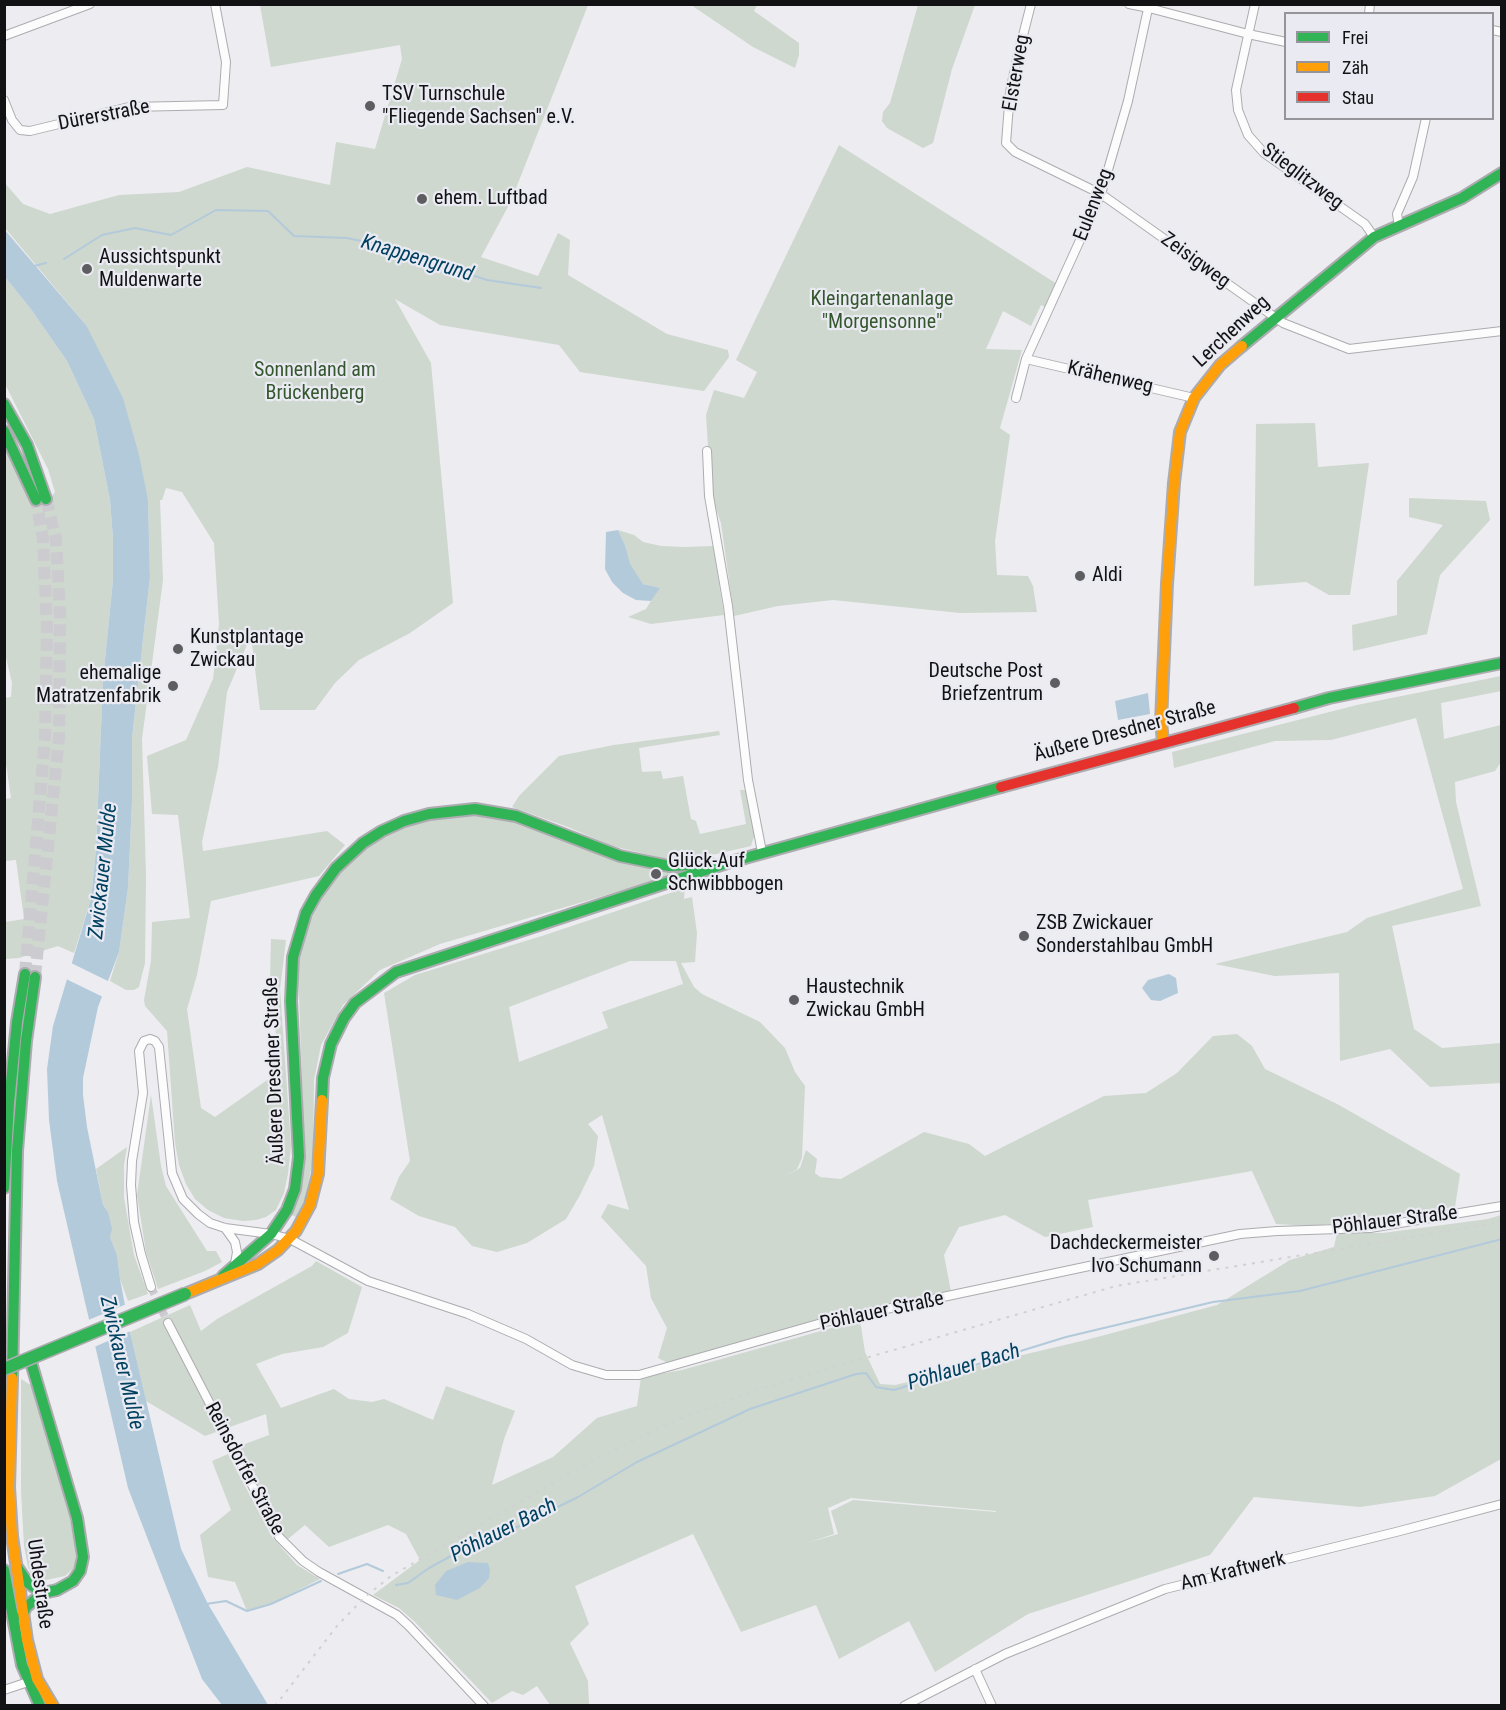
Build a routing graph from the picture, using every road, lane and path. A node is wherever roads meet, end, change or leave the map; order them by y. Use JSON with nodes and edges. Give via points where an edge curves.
{"nodes":[{"id":1,"x":90,"y":4,"type":"edge"},
{"id":2,"x":214,"y":4,"type":"edge"},
{"id":3,"x":1031,"y":4,"type":"edge"},
{"id":4,"x":1129,"y":4,"type":"edge"},
{"id":5,"x":1255,"y":4,"type":"edge"},
{"id":6,"x":1149,"y":6,"type":"edge"},
{"id":7,"x":1248,"y":34,"type":"junction"},
{"id":8,"x":4,"y":36,"type":"edge"},
{"id":9,"x":1284,"y":42,"type":"edge"},
{"id":10,"x":4,"y":100,"type":"edge"},
{"id":11,"x":1426,"y":120,"type":"edge"},
{"id":12,"x":1006,"y":143,"type":"joint"},
{"id":13,"x":1502,"y":173,"type":"edge"},
{"id":14,"x":1101,"y":194,"type":"junction"},
{"id":15,"x":1399,"y":226,"type":"junction"},
{"id":16,"x":1374,"y":237,"type":"junction"},
{"id":17,"x":1274,"y":318,"type":"junction"},
{"id":18,"x":1502,"y":331,"type":"edge"},
{"id":19,"x":1026,"y":359,"type":"junction"},
{"id":20,"x":1016,"y":398,"type":"dead end"},
{"id":21,"x":1194,"y":398,"type":"junction"},
{"id":22,"x":4,"y":404,"type":"edge"},
{"id":23,"x":5,"y":432,"type":"edge"},
{"id":24,"x":707,"y":451,"type":"dead end"},
{"id":25,"x":1502,"y":663,"type":"edge"},
{"id":26,"x":1163,"y":742,"type":"junction"},
{"id":27,"x":762,"y":852,"type":"junction"},
{"id":28,"x":727,"y":862,"type":"junction"},
{"id":29,"x":669,"y":866,"type":"junction"},
{"id":30,"x":674,"y":881,"type":"junction"},
{"id":31,"x":6,"y":1140,"type":"edge"},
{"id":32,"x":4,"y":1188,"type":"edge"},
{"id":33,"x":1502,"y":1206,"type":"edge"},
{"id":34,"x":225,"y":1228,"type":"junction"},
{"id":35,"x":271,"y":1233,"type":"junction"},
{"id":36,"x":290,"y":1239,"type":"junction"},
{"id":37,"x":235,"y":1264,"type":"junction"},
{"id":38,"x":222,"y":1278,"type":"junction"},
{"id":39,"x":151,"y":1287,"type":"tunnel mouth"},
{"id":40,"x":168,"y":1323,"type":"tunnel mouth"},
{"id":41,"x":30,"y":1359,"type":"junction"},
{"id":42,"x":4,"y":1369,"type":"edge"},
{"id":43,"x":1502,"y":1504,"type":"edge"},
{"id":44,"x":10,"y":1567,"type":"edge"},
{"id":45,"x":43,"y":1593,"type":"junction"},
{"id":46,"x":22,"y":1616,"type":"junction"},
{"id":47,"x":975,"y":1668,"type":"junction"},
{"id":48,"x":28,"y":1682,"type":"junction"},
{"id":49,"x":4,"y":1690,"type":"edge"},
{"id":50,"x":40,"y":1706,"type":"edge"},
{"id":51,"x":53,"y":1706,"type":"edge"},
{"id":52,"x":484,"y":1706,"type":"edge"},
{"id":53,"x":904,"y":1706,"type":"edge"},
{"id":54,"x":992,"y":1706,"type":"edge"}],
"edges":[{"from":1,"to":8,"type":"street"},
{"from":2,"to":10,"type":"street","name":"Dürerstraße","via":[[226,62],[223,105],[129,107],[20,130]]},
{"from":3,"to":12,"type":"street","name":"Elsterweg","via":[[1010,92]]},
{"from":4,"to":6,"type":"street"},
{"from":5,"to":7,"type":"street","name":"Stieglitzweg"},
{"from":6,"to":7,"type":"street"},
{"from":6,"to":14,"type":"street","name":"Eulenweg","via":[[1128,101]]},
{"from":7,"to":9,"type":"street"},
{"from":7,"to":16,"type":"street","name":"Stieglitzweg","via":[[1236,90],[1238,110],[1248,135],[1264,153],[1365,224]]},
{"from":11,"to":15,"type":"street","via":[[1413,177],[1397,214]]},
{"from":12,"to":14,"type":"street","name":"Zeisigweg","via":[[1015,152]]},
{"from":13,"to":15,"type":"main road","name":"Lerchenweg","via":[[1462,198]]},
{"from":14,"to":17,"type":"street","name":"Zeisigweg"},
{"from":14,"to":19,"type":"street","name":"Eulenweg"},
{"from":15,"to":16,"type":"main road","name":"Lerchenweg"},
{"from":16,"to":17,"type":"main road","name":"Lerchenweg"},
{"from":17,"to":18,"type":"street","name":"Zeisigweg","via":[[1349,349]]},
{"from":17,"to":21,"type":"main road","name":"Lerchenweg","via":[[1220,365]]},
{"from":19,"to":20,"type":"street","name":"Eulenweg"},
{"from":19,"to":21,"type":"street","name":"Krähenweg"},
{"from":21,"to":26,"type":"main road","name":"Lerchenweg","via":[[1180,432],[1174,483],[1161,710]]},
{"from":22,"to":23,"type":"main road","via":[[27,446],[41,500]]},
{"from":24,"to":27,"type":"street","via":[[709,496],[728,606],[748,780]]},
{"from":25,"to":26,"type":"main road","name":"Äußere Dresdner Straße","via":[[1351,693]]},
{"from":26,"to":27,"type":"main road","name":"Äußere Dresdner Straße"},
{"from":27,"to":28,"type":"main road","name":"Äußere Dresdner Straße"},
{"from":28,"to":29,"type":"main road","name":"Äußere Dresdner Straße"},
{"from":28,"to":30,"type":"main road","name":"Äußere Dresdner Straße"},
{"from":29,"to":30,"type":"main road","via":[[675,872]]},
{"from":29,"to":35,"type":"main road","name":"Äußere Dresdner Straße","via":[[600,849],[516,816],[474,809],[404,821],[382,831],[346,857],[326,879],[306,913],[293,957],[291,1001],[300,1157],[291,1200]]},
{"from":30,"to":36,"type":"main road","name":"Äußere Dresdner Straße","via":[[396,972],[356,1004],[337,1030],[329,1051],[323,1078],[318,1174],[310,1205]]},
{"from":31,"to":32,"type":"main road"},
{"from":31,"to":44,"type":"main road","name":"Uhdestraße","via":[[18,1022],[30,975],[17,1151]]},
{"from":33,"to":36,"type":"street","name":"Pöhlauer Straße","via":[[1370,1228],[1240,1234],[825,1322],[666,1369],[622,1376],[590,1372],[468,1314],[368,1281]]},
{"from":34,"to":35,"type":"street"},
{"from":34,"to":37,"type":"street","via":[[236,1246]]},
{"from":34,"to":39,"type":"street","via":[[198,1214],[175,1183],[159,1047],[153,1039],[147,1039],[140,1051],[143,1093],[131,1185],[134,1222]]},
{"from":35,"to":36,"type":"street","name":"Pöhlauer Straße"},
{"from":35,"to":37,"type":"main road","name":"Äußere Dresdner Straße"},
{"from":36,"to":38,"type":"main road","name":"Äußere Dresdner Straße","via":[[258,1264]]},
{"from":37,"to":38,"type":"main road","name":"Äußere Dresdner Straße"},
{"from":38,"to":41,"type":"main road","name":"Äußere Dresdner Straße","bridge":true},
{"from":40,"to":52,"type":"street","name":"Reinsdorfer Straße","via":[[279,1537],[319,1572],[397,1615]]},
{"from":41,"to":42,"type":"main road","name":"Äußere Dresdner Straße","bridge":true},
{"from":41,"to":45,"type":"main road","via":[[69,1490],[83,1557],[73,1581]]},
{"from":43,"to":47,"type":"street","name":"Am Kraftwerk","via":[[1165,1588]]},
{"from":44,"to":45,"type":"main road"},
{"from":44,"to":46,"type":"main road","name":"Uhdestraße"},
{"from":44,"to":48,"type":"main road","name":"Uhdestraße","via":[[17,1647]]},
{"from":45,"to":46,"type":"main road","via":[[26,1607]]},
{"from":46,"to":51,"type":"main road","name":"Uhdestraße","via":[[37,1679]]},
{"from":47,"to":53,"type":"street","name":"Am Kraftwerk"},
{"from":47,"to":54,"type":"street"},
{"from":48,"to":49,"type":"street"},
{"from":48,"to":50,"type":"main road","name":"Uhdestraße"}]}
